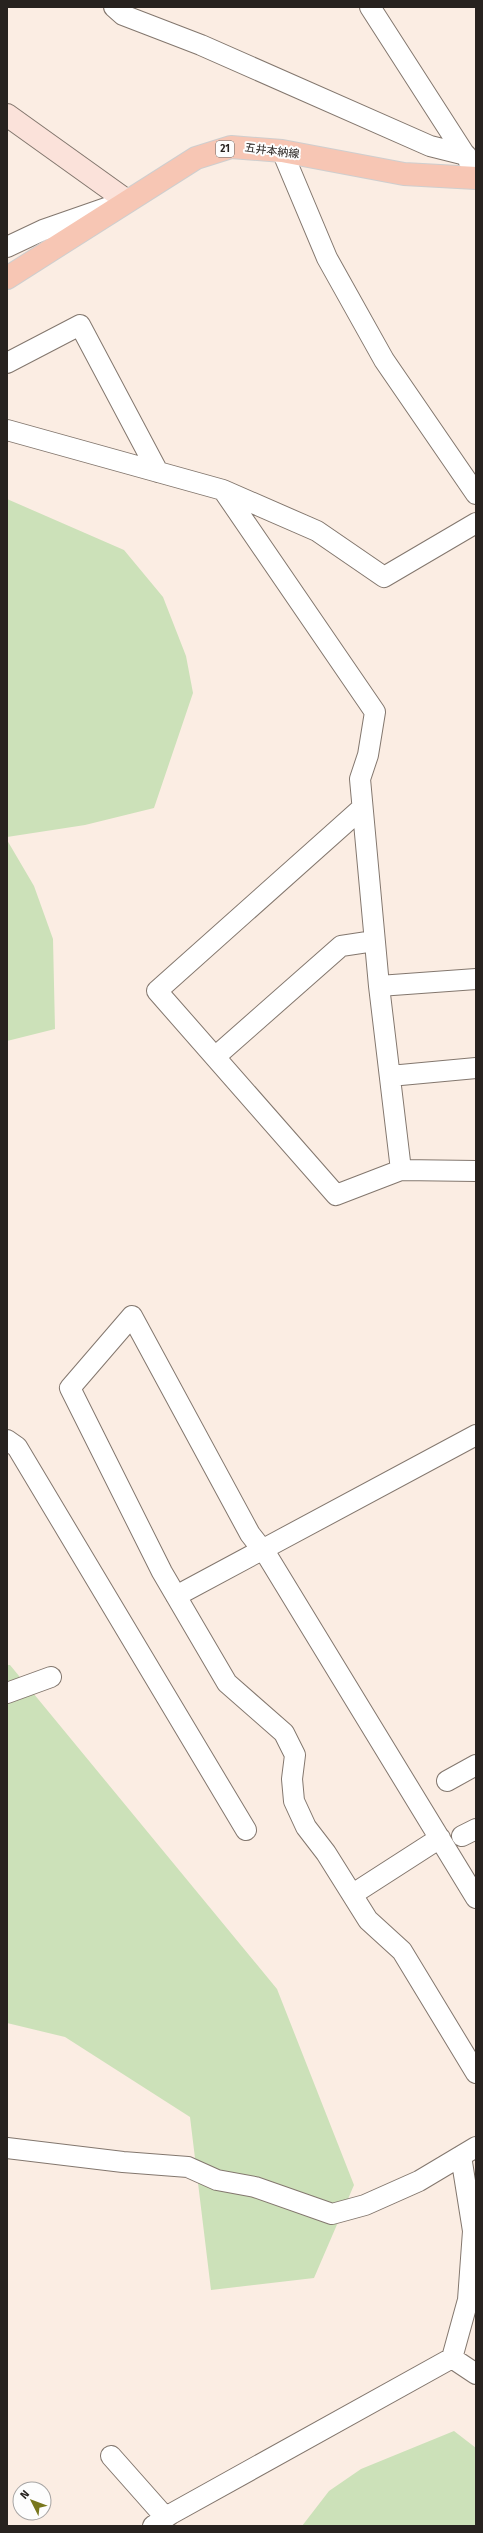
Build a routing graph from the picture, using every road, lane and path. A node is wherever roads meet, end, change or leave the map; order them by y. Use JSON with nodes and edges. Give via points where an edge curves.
{"nodes":[{"id":1,"x":114,"y":7,"type":"edge"},
{"id":2,"x":370,"y":7,"type":"edge"},
{"id":3,"x":133,"y":13,"type":"edge"},
{"id":4,"x":7,"y":115,"type":"edge"},
{"id":5,"x":282,"y":151,"type":"junction"},
{"id":6,"x":471,"y":163,"type":"edge"},
{"id":7,"x":476,"y":178,"type":"edge"},
{"id":8,"x":127,"y":201,"type":"junction"},
{"id":9,"x":7,"y":247,"type":"edge"},
{"id":10,"x":7,"y":278,"type":"edge"},
{"id":11,"x":7,"y":363,"type":"edge"},
{"id":12,"x":7,"y":430,"type":"edge"},
{"id":13,"x":158,"y":472,"type":"junction"},
{"id":14,"x":223,"y":490,"type":"junction"},
{"id":15,"x":476,"y":494,"type":"edge"},
{"id":16,"x":476,"y":524,"type":"edge"},
{"id":17,"x":362,"y":808,"type":"junction"},
{"id":18,"x":374,"y":941,"type":"junction"},
{"id":19,"x":476,"y":979,"type":"edge"},
{"id":20,"x":378,"y":986,"type":"junction"},
{"id":21,"x":215,"y":1057,"type":"junction"},
{"id":22,"x":476,"y":1068,"type":"edge"},
{"id":23,"x":390,"y":1076,"type":"junction"},
{"id":24,"x":401,"y":1170,"type":"junction"},
{"id":25,"x":476,"y":1170,"type":"edge"},
{"id":26,"x":476,"y":1435,"type":"edge"},
{"id":27,"x":7,"y":1440,"type":"edge"},
{"id":28,"x":263,"y":1550,"type":"junction"},
{"id":29,"x":176,"y":1596,"type":"junction"},
{"id":30,"x":51,"y":1677,"type":"dead end"},
{"id":31,"x":7,"y":1692,"type":"edge"},
{"id":32,"x":476,"y":1765,"type":"edge"},
{"id":33,"x":447,"y":1781,"type":"dead end"},
{"id":34,"x":246,"y":1830,"type":"dead end"},
{"id":35,"x":440,"y":1838,"type":"junction"},
{"id":36,"x":353,"y":1894,"type":"junction"},
{"id":37,"x":476,"y":1898,"type":"edge"},
{"id":38,"x":476,"y":2073,"type":"edge"},
{"id":39,"x":7,"y":2148,"type":"edge"},
{"id":40,"x":468,"y":2152,"type":"edge"},
{"id":41,"x":452,"y":2358,"type":"junction"},
{"id":42,"x":476,"y":2374,"type":"edge"},
{"id":43,"x":111,"y":2456,"type":"dead end"},
{"id":44,"x":159,"y":2522,"type":"edge"}],
"edges":[{"from":1,"to":3,"type":"street","via":[[123,15]]},
{"from":2,"to":6,"type":"street"},
{"from":3,"to":6,"type":"street"},
{"from":4,"to":8,"type":"street"},
{"from":5,"to":7,"type":"main road","name":"五井本納線","number":"21","via":[[404,174]]},
{"from":5,"to":8,"type":"main road","name":"五井本納線","number":"21","via":[[231,147],[196,158]]},
{"from":5,"to":15,"type":"street","via":[[327,258],[384,360]]},
{"from":8,"to":9,"type":"street","via":[[43,230]]},
{"from":8,"to":10,"type":"main road","name":"五井本納線","number":"21"},
{"from":11,"to":13,"type":"street","via":[[80,325]]},
{"from":12,"to":13,"type":"street"},
{"from":13,"to":14,"type":"street"},
{"from":14,"to":16,"type":"street","via":[[317,531],[384,577]]},
{"from":14,"to":17,"type":"street","via":[[375,712],[368,755],[360,779]]},
{"from":17,"to":18,"type":"street"},
{"from":17,"to":21,"type":"street","via":[[157,991]]},
{"from":18,"to":20,"type":"street"},
{"from":18,"to":21,"type":"street","via":[[342,946]]},
{"from":19,"to":20,"type":"street"},
{"from":20,"to":23,"type":"street"},
{"from":21,"to":24,"type":"street","via":[[336,1195]]},
{"from":22,"to":23,"type":"street"},
{"from":23,"to":24,"type":"street"},
{"from":24,"to":25,"type":"street"},
{"from":26,"to":28,"type":"street"},
{"from":27,"to":34,"type":"street","via":[[17,1447]]},
{"from":28,"to":29,"type":"street"},
{"from":28,"to":29,"type":"street","via":[[250,1534],[132,1316],[70,1388]]},
{"from":28,"to":35,"type":"street"},
{"from":29,"to":36,"type":"street","via":[[227,1683],[284,1733],[295,1754],[292,1779],[294,1801],[306,1827]]},
{"from":30,"to":31,"type":"street"},
{"from":32,"to":33,"type":"street"},
{"from":35,"to":36,"type":"street"},
{"from":35,"to":37,"type":"street"},
{"from":36,"to":38,"type":"street","via":[[368,1920],[402,1951]]},
{"from":39,"to":40,"type":"street","via":[[188,2167],[217,2180],[255,2187],[332,2214],[366,2205],[419,2181]]},
{"from":40,"to":41,"type":"street","via":[[473,2232],[468,2300]]},
{"from":41,"to":42,"type":"street"},
{"from":41,"to":44,"type":"street"},
{"from":43,"to":44,"type":"street"}]}
